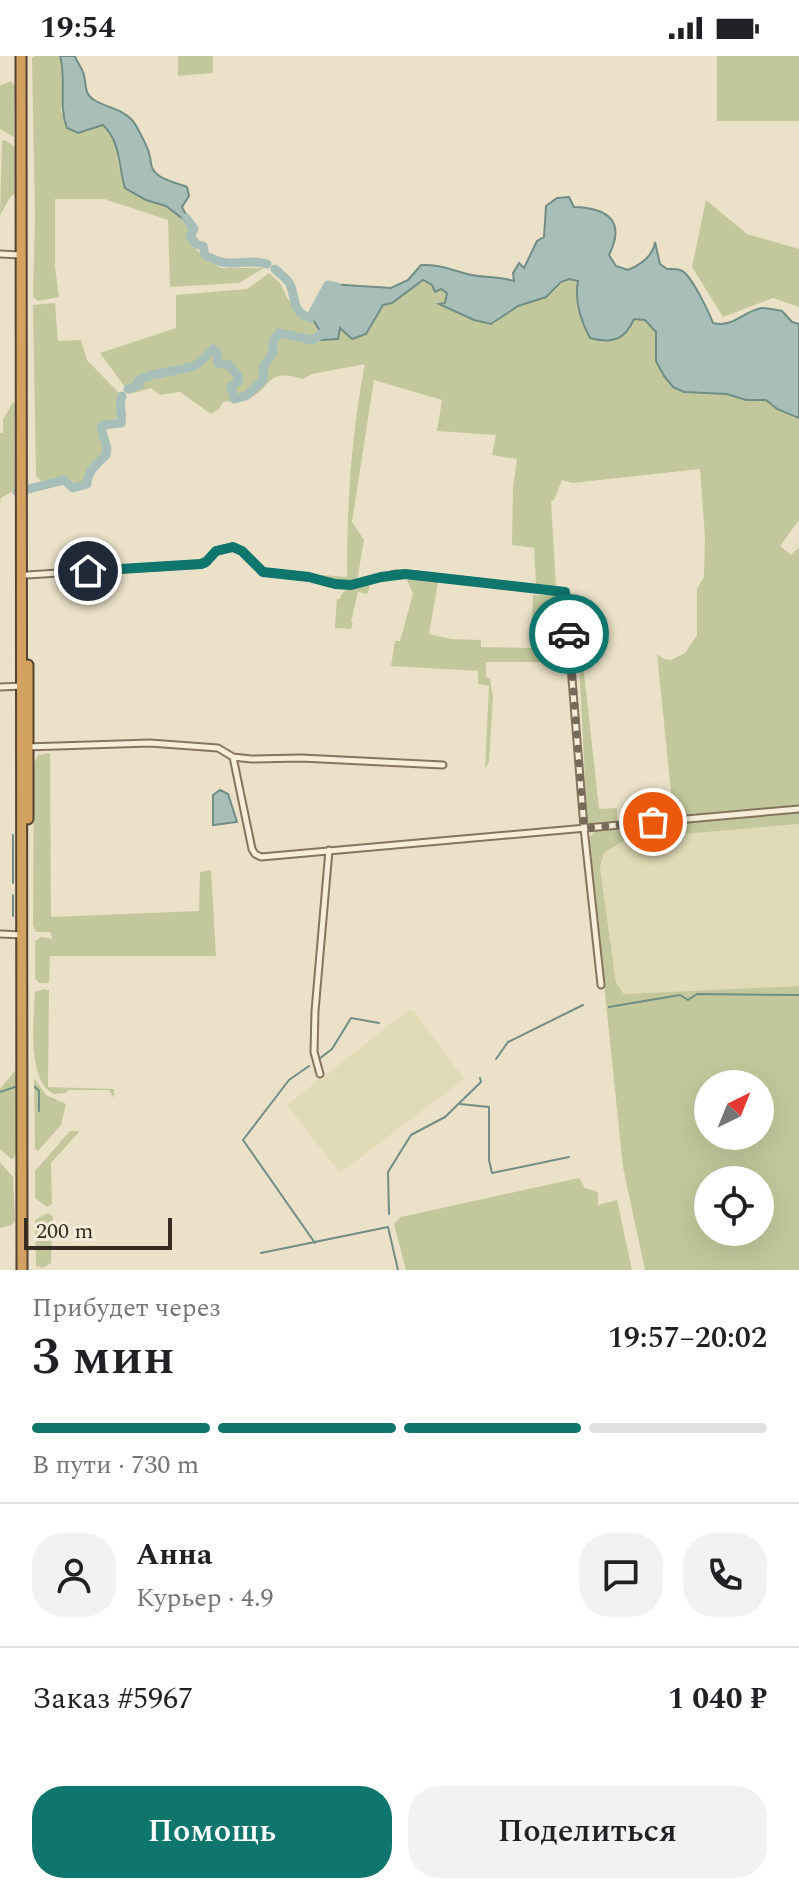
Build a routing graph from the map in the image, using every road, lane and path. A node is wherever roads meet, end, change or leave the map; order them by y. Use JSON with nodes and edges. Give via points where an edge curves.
{"nodes":[{"id":1,"x":24,"y":56,"type":"edge"},
{"id":2,"x":0,"y":254,"type":"edge"},
{"id":3,"x":21,"y":255,"type":"junction"},
{"id":4,"x":24,"y":479,"type":"junction"},
{"id":5,"x":24,"y":496,"type":"junction"},
{"id":6,"x":27,"y":575,"type":"junction"},
{"id":7,"x":25,"y":686,"type":"junction"},
{"id":8,"x":0,"y":687,"type":"edge"},
{"id":9,"x":25,"y":747,"type":"junction"},
{"id":10,"x":233,"y":757,"type":"junction"},
{"id":11,"x":443,"y":765,"type":"dead end"},
{"id":12,"x":799,"y":809,"type":"edge"},
{"id":13,"x":584,"y":828,"type":"junction"},
{"id":14,"x":329,"y":850,"type":"junction"},
{"id":15,"x":0,"y":934,"type":"edge"},
{"id":16,"x":23,"y":935,"type":"junction"},
{"id":17,"x":601,"y":985,"type":"dead end"},
{"id":18,"x":320,"y":1074,"type":"dead end"},
{"id":19,"x":25,"y":1270,"type":"edge"}],
"edges":[{"from":1,"to":3,"type":"highway"},
{"from":1,"to":4,"type":"highway"},
{"from":2,"to":3,"type":"street"},
{"from":3,"to":4,"type":"highway"},
{"from":4,"to":5,"type":"highway"},
{"from":5,"to":6,"type":"highway"},
{"from":5,"to":7,"type":"highway"},
{"from":6,"to":7,"type":"highway"},
{"from":6,"to":13,"type":"street","via":[[201,564],[216,551],[233,547],[263,572],[335,584],[405,574],[565,592]]},
{"from":7,"to":8,"type":"street"},
{"from":7,"to":9,"type":"highway"},
{"from":9,"to":10,"type":"street","via":[[150,743],[218,748]]},
{"from":9,"to":16,"type":"highway"},
{"from":9,"to":19,"type":"highway"},
{"from":10,"to":11,"type":"street"},
{"from":10,"to":14,"type":"street","via":[[255,854]]},
{"from":12,"to":13,"type":"street"},
{"from":13,"to":14,"type":"street"},
{"from":13,"to":17,"type":"street"},
{"from":14,"to":18,"type":"street","via":[[315,1011],[314,1052]]},
{"from":15,"to":16,"type":"street"},
{"from":16,"to":19,"type":"highway"}]}
